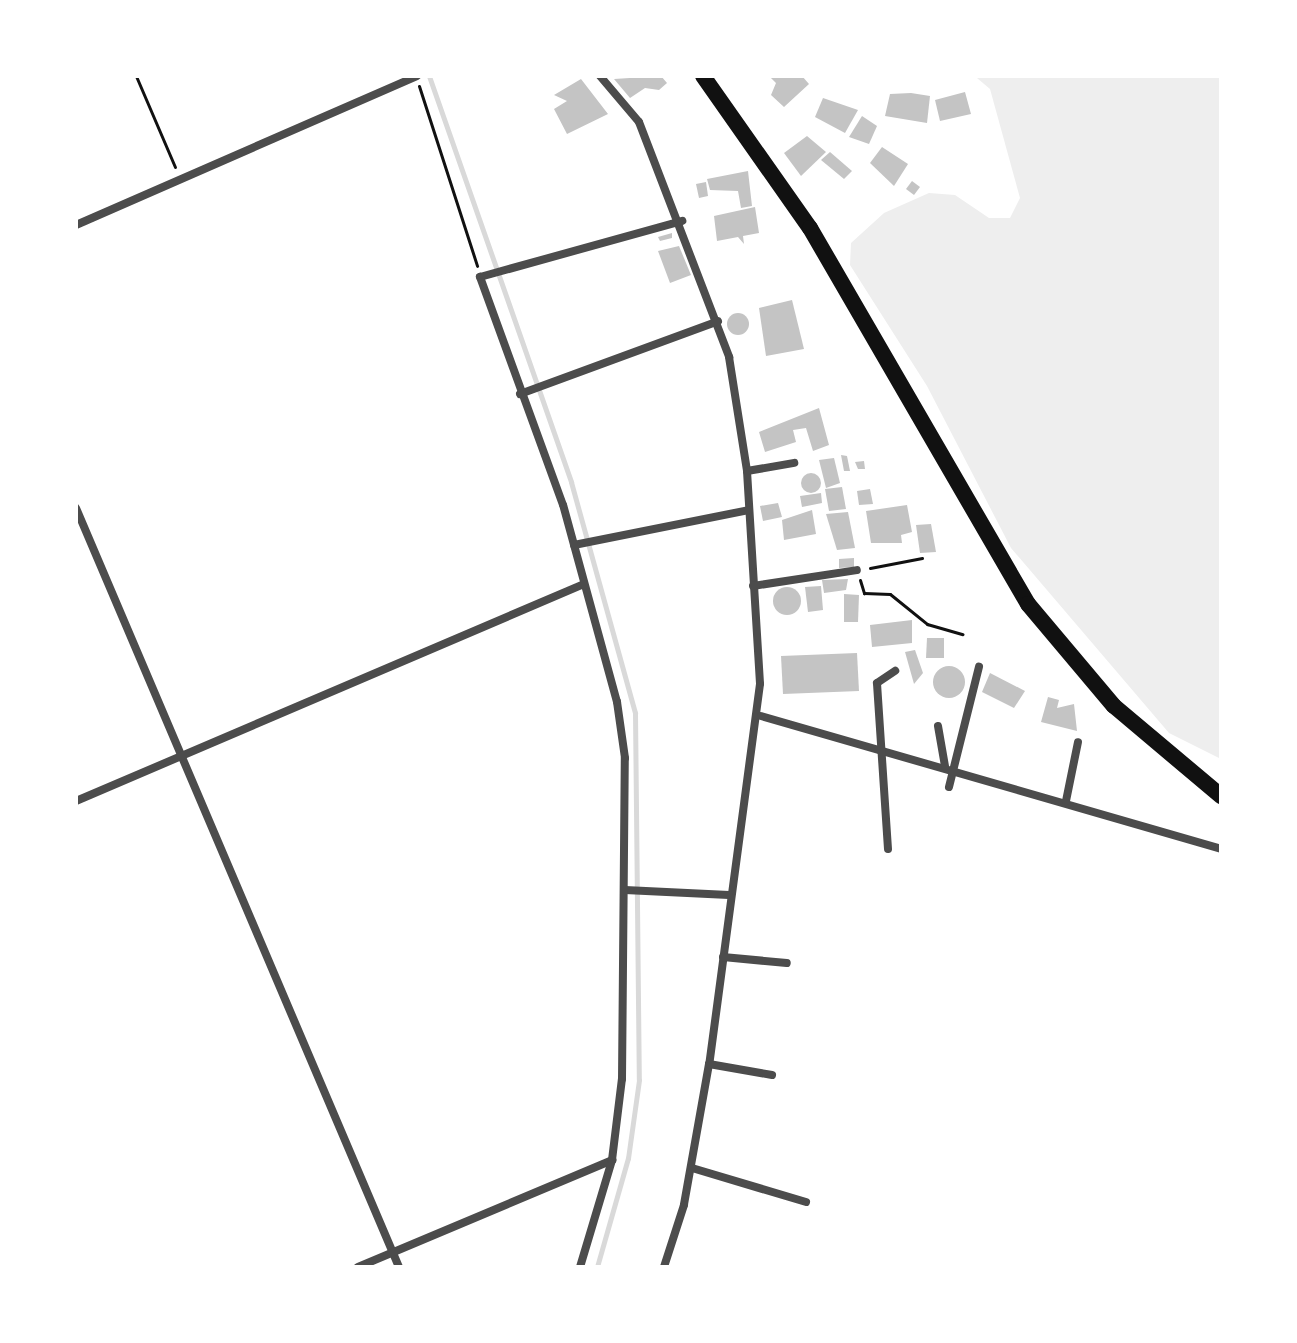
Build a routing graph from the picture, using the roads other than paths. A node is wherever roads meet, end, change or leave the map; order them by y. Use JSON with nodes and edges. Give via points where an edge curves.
{"nodes":[{"id":1,"x":417,"y":76,"type":"edge"},
{"id":2,"x":600,"y":76,"type":"edge"},
{"id":3,"x":703,"y":76,"type":"edge"},
{"id":4,"x":682,"y":221,"type":"junction"},
{"id":5,"x":76,"y":225,"type":"edge"},
{"id":6,"x":718,"y":321,"type":"junction"},
{"id":7,"x":520,"y":394,"type":"junction"},
{"id":8,"x":794,"y":463,"type":"dead end"},
{"id":9,"x":747,"y":471,"type":"junction"},
{"id":10,"x":76,"y":508,"type":"edge"},
{"id":11,"x":749,"y":510,"type":"junction"},
{"id":12,"x":574,"y":545,"type":"junction"},
{"id":13,"x":857,"y":570,"type":"road end"},
{"id":14,"x":584,"y":584,"type":"junction"},
{"id":15,"x":753,"y":586,"type":"junction"},
{"id":16,"x":979,"y":667,"type":"dead end"},
{"id":17,"x":895,"y":671,"type":"dead end"},
{"id":18,"x":761,"y":716,"type":"junction"},
{"id":19,"x":938,"y":726,"type":"dead end"},
{"id":20,"x":1078,"y":742,"type":"dead end"},
{"id":21,"x":882,"y":751,"type":"junction"},
{"id":22,"x":181,"y":757,"type":"junction"},
{"id":23,"x":950,"y":768,"type":"junction"},
{"id":24,"x":949,"y":787,"type":"dead end"},
{"id":25,"x":1221,"y":796,"type":"edge"},
{"id":26,"x":76,"y":801,"type":"edge"},
{"id":27,"x":1066,"y":801,"type":"junction"},
{"id":28,"x":888,"y":849,"type":"dead end"},
{"id":29,"x":1221,"y":849,"type":"edge"},
{"id":30,"x":625,"y":890,"type":"junction"},
{"id":31,"x":729,"y":895,"type":"junction"},
{"id":32,"x":723,"y":957,"type":"junction"},
{"id":33,"x":787,"y":963,"type":"dead end"},
{"id":34,"x":709,"y":1064,"type":"junction"},
{"id":35,"x":772,"y":1075,"type":"dead end"},
{"id":36,"x":612,"y":1160,"type":"junction"},
{"id":37,"x":692,"y":1168,"type":"junction"},
{"id":38,"x":806,"y":1202,"type":"dead end"},
{"id":39,"x":392,"y":1252,"type":"junction"},
{"id":40,"x":358,"y":1267,"type":"edge"},
{"id":41,"x":399,"y":1267,"type":"edge"},
{"id":42,"x":580,"y":1267,"type":"edge"},
{"id":43,"x":664,"y":1267,"type":"edge"}],
"edges":[{"from":1,"to":5,"type":"street"},
{"from":2,"to":4,"type":"street","via":[[639,122]]},
{"from":3,"to":25,"type":"highway","via":[[810,228],[1028,604],[1114,706]]},
{"from":4,"to":6,"type":"street"},
{"from":4,"to":7,"type":"street","via":[[480,277]]},
{"from":6,"to":7,"type":"street"},
{"from":6,"to":9,"type":"street"},
{"from":7,"to":12,"type":"street"},
{"from":8,"to":9,"type":"street"},
{"from":9,"to":11,"type":"street"},
{"from":10,"to":22,"type":"street"},
{"from":11,"to":12,"type":"street"},
{"from":11,"to":15,"type":"street"},
{"from":12,"to":14,"type":"street"},
{"from":13,"to":15,"type":"street"},
{"from":14,"to":22,"type":"street"},
{"from":14,"to":30,"type":"street","via":[[623,744]]},
{"from":15,"to":18,"type":"street"},
{"from":16,"to":23,"type":"street"},
{"from":17,"to":21,"type":"street","via":[[877,683]]},
{"from":18,"to":21,"type":"street"},
{"from":18,"to":31,"type":"street"},
{"from":19,"to":23,"type":"street"},
{"from":20,"to":27,"type":"street"},
{"from":21,"to":23,"type":"street"},
{"from":21,"to":28,"type":"street"},
{"from":22,"to":26,"type":"street"},
{"from":22,"to":39,"type":"street"},
{"from":23,"to":24,"type":"street"},
{"from":23,"to":27,"type":"street"},
{"from":27,"to":29,"type":"street"},
{"from":30,"to":31,"type":"street"},
{"from":30,"to":36,"type":"street","via":[[622,1079]]},
{"from":31,"to":32,"type":"street"},
{"from":32,"to":33,"type":"street"},
{"from":32,"to":34,"type":"street"},
{"from":34,"to":35,"type":"street"},
{"from":34,"to":37,"type":"street"},
{"from":36,"to":39,"type":"street"},
{"from":36,"to":42,"type":"street"},
{"from":37,"to":38,"type":"street"},
{"from":37,"to":43,"type":"street"},
{"from":39,"to":40,"type":"street"},
{"from":39,"to":41,"type":"street"}]}
